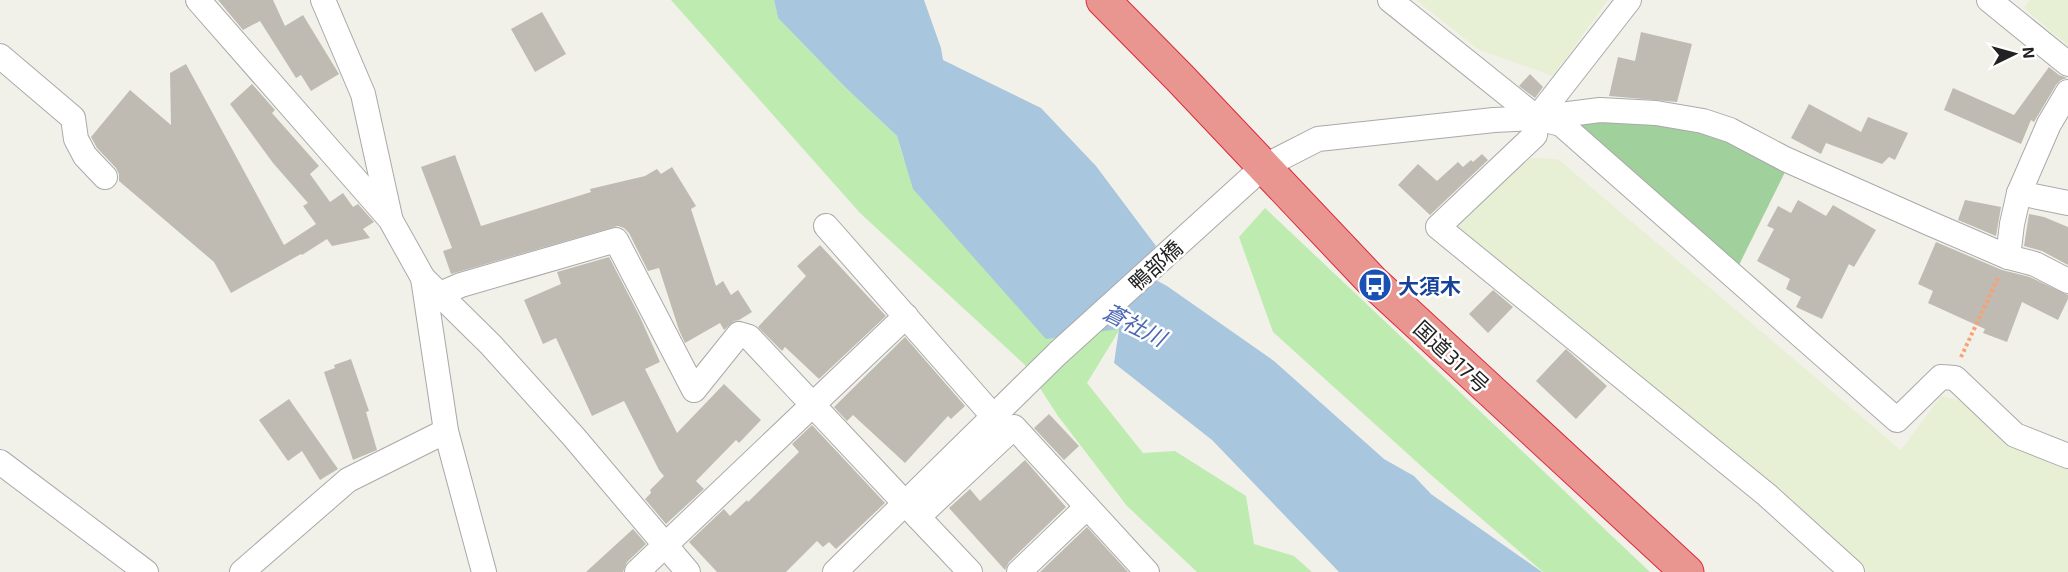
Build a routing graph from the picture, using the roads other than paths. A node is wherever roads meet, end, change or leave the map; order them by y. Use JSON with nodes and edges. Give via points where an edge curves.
{"nodes":[{"id":1,"x":198,"y":0,"type":"edge"},
{"id":2,"x":323,"y":0,"type":"edge"},
{"id":3,"x":1103,"y":0,"type":"edge"},
{"id":4,"x":1390,"y":0,"type":"edge"},
{"id":5,"x":1629,"y":0,"type":"edge"},
{"id":6,"x":1989,"y":0,"type":"edge"},
{"id":7,"x":0,"y":57,"type":"edge"},
{"id":8,"x":2068,"y":64,"type":"edge"},
{"id":9,"x":2068,"y":92,"type":"edge"},
{"id":10,"x":1537,"y":118,"type":"junction"},
{"id":11,"x":1257,"y":172,"type":"junction"},
{"id":12,"x":105,"y":177,"type":"dead end"},
{"id":13,"x":2019,"y":193,"type":"junction"},
{"id":14,"x":2068,"y":203,"type":"edge"},
{"id":15,"x":390,"y":219,"type":"junction"},
{"id":16,"x":826,"y":226,"type":"dead end"},
{"id":17,"x":2008,"y":257,"type":"junction"},
{"id":18,"x":423,"y":278,"type":"junction"},
{"id":19,"x":2068,"y":281,"type":"edge"},
{"id":20,"x":440,"y":294,"type":"junction"},
{"id":21,"x":906,"y":316,"type":"junction"},
{"id":22,"x":814,"y":404,"type":"junction"},
{"id":23,"x":994,"y":417,"type":"junction"},
{"id":24,"x":446,"y":431,"type":"junction"},
{"id":25,"x":2068,"y":456,"type":"edge"},
{"id":26,"x":0,"y":462,"type":"edge"},
{"id":27,"x":1087,"y":507,"type":"junction"},
{"id":28,"x":912,"y":509,"type":"junction"},
{"id":29,"x":665,"y":545,"type":"junction"},
{"id":30,"x":146,"y":572,"type":"edge"},
{"id":31,"x":242,"y":572,"type":"edge"},
{"id":32,"x":484,"y":572,"type":"edge"},
{"id":33,"x":638,"y":572,"type":"edge"},
{"id":34,"x":688,"y":572,"type":"edge"},
{"id":35,"x":835,"y":572,"type":"edge"},
{"id":36,"x":970,"y":572,"type":"edge"},
{"id":37,"x":1020,"y":572,"type":"edge"},
{"id":38,"x":1147,"y":572,"type":"edge"},
{"id":39,"x":1687,"y":572,"type":"edge"},
{"id":40,"x":1852,"y":572,"type":"edge"}],
"edges":[{"from":1,"to":15,"type":"street"},
{"from":2,"to":15,"type":"street","via":[[363,94]]},
{"from":3,"to":11,"type":"highway","name":"国道317号","via":[[1180,78]]},
{"from":4,"to":10,"type":"street"},
{"from":5,"to":10,"type":"street"},
{"from":6,"to":8,"type":"street"},
{"from":7,"to":12,"type":"street","via":[[73,118],[76,140]]},
{"from":9,"to":13,"type":"street","via":[[2049,124]]},
{"from":10,"to":11,"type":"street","name":"鴨部橋","via":[[1318,139]]},
{"from":10,"to":17,"type":"street","name":"鴨部橋","via":[[1600,110],[1703,121]]},
{"from":10,"to":25,"type":"street","via":[[1561,124],[1897,420],[1941,377],[1952,377],[2015,435]]},
{"from":10,"to":40,"type":"street","via":[[1535,135],[1438,228],[1767,495]]},
{"from":11,"to":23,"type":"street","name":"鴨部橋","via":[[1058,353]]},
{"from":11,"to":39,"type":"highway","name":"国道317号"},
{"from":13,"to":14,"type":"street"},
{"from":13,"to":17,"type":"street"},
{"from":15,"to":18,"type":"street"},
{"from":16,"to":21,"type":"street"},
{"from":17,"to":19,"type":"street","name":"鴨部橋","via":[[2035,264]]},
{"from":18,"to":20,"type":"street"},
{"from":18,"to":24,"type":"street"},
{"from":20,"to":22,"type":"street","via":[[616,240],[693,390],[739,334],[749,337]]},
{"from":20,"to":29,"type":"street","via":[[573,436]]},
{"from":21,"to":22,"type":"street"},
{"from":21,"to":23,"type":"street"},
{"from":22,"to":28,"type":"street"},
{"from":22,"to":29,"type":"street"},
{"from":23,"to":28,"type":"street","name":"鴨部橋"},
{"from":24,"to":31,"type":"street","via":[[348,480]]},
{"from":24,"to":32,"type":"street"},
{"from":26,"to":30,"type":"street"},
{"from":27,"to":28,"type":"street","via":[[1014,427]]},
{"from":27,"to":37,"type":"street"},
{"from":27,"to":38,"type":"street"},
{"from":28,"to":35,"type":"street"},
{"from":28,"to":36,"type":"street"},
{"from":29,"to":33,"type":"street"},
{"from":29,"to":34,"type":"street"}]}
